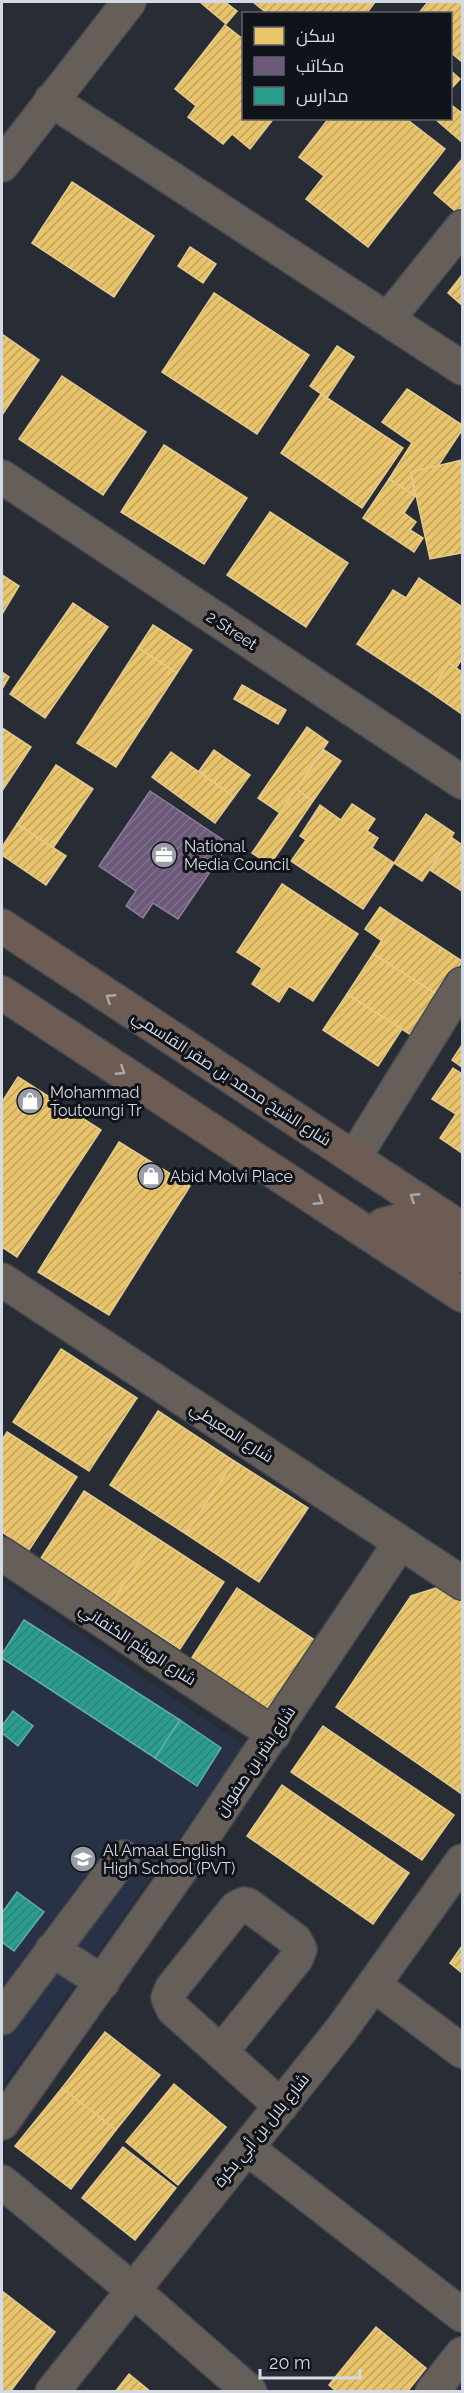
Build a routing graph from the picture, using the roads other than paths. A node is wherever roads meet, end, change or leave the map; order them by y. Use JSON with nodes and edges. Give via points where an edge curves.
{"nodes":[{"id":1,"x":129,"y":2,"type":"edge"},
{"id":2,"x":51,"y":100,"type":"junction"},
{"id":3,"x":2,"y":165,"type":"edge"},
{"id":4,"x":462,"y":227,"type":"edge"},
{"id":5,"x":388,"y":319,"type":"junction"},
{"id":6,"x":462,"y":368,"type":"edge"},
{"id":7,"x":2,"y":477,"type":"edge"},
{"id":8,"x":462,"y":782,"type":"edge"},
{"id":9,"x":2,"y":926,"type":"edge"},
{"id":10,"x":462,"y":984,"type":"edge"},
{"id":11,"x":2,"y":993,"type":"edge"},
{"id":12,"x":354,"y":1158,"type":"junction"},
{"id":13,"x":462,"y":1229,"type":"edge"},
{"id":14,"x":376,"y":1238,"type":"junction"},
{"id":15,"x":462,"y":1256,"type":"edge"},
{"id":16,"x":2,"y":1280,"type":"edge"},
{"id":17,"x":462,"y":1295,"type":"edge"},
{"id":18,"x":400,"y":1543,"type":"junction"},
{"id":19,"x":2,"y":1554,"type":"edge"},
{"id":20,"x":462,"y":1583,"type":"edge"},
{"id":21,"x":274,"y":1734,"type":"junction"},
{"id":22,"x":123,"y":1857,"type":"dead end"},
{"id":23,"x":462,"y":1861,"type":"edge"},
{"id":24,"x":52,"y":1950,"type":"junction"},
{"id":25,"x":103,"y":1982,"type":"junction"},
{"id":26,"x":374,"y":1985,"type":"junction"},
{"id":27,"x":2,"y":2018,"type":"edge"},
{"id":28,"x":462,"y":2051,"type":"edge"},
{"id":29,"x":221,"y":2052,"type":"dead end"},
{"id":30,"x":281,"y":2106,"type":"junction"},
{"id":31,"x":2,"y":2123,"type":"edge"},
{"id":32,"x":247,"y":2148,"type":"junction"},
{"id":33,"x":2,"y":2182,"type":"edge"},
{"id":34,"x":133,"y":2290,"type":"junction"},
{"id":35,"x":462,"y":2315,"type":"edge"},
{"id":36,"x":462,"y":2354,"type":"edge"},
{"id":37,"x":52,"y":2391,"type":"edge"},
{"id":38,"x":250,"y":2391,"type":"edge"},
{"id":39,"x":432,"y":2391,"type":"edge"}],
"edges":[{"from":1,"to":2,"type":"street"},
{"from":2,"to":3,"type":"street"},
{"from":2,"to":5,"type":"street"},
{"from":4,"to":5,"type":"street"},
{"from":5,"to":6,"type":"street"},
{"from":7,"to":8,"type":"street","name":"2 Street"},
{"from":12,"to":9,"type":"main road","name":"شارع الشيخ محمد بن صقر القاسمي","one_way":true},
{"from":10,"to":12,"type":"street"},
{"from":11,"to":14,"type":"main road","one_way":true},
{"from":13,"to":12,"type":"main road","name":"شارع الشيخ محمد بن صقر القاسمي","one_way":true},
{"from":14,"to":15,"type":"main road","via":[[383,1225],[398,1221]]},
{"from":14,"to":17,"type":"main road"},
{"from":16,"to":18,"type":"street","name":"شارع المعيطي"},
{"from":18,"to":20,"type":"street","name":"شارع المعيطي"},
{"from":18,"to":21,"type":"street","name":"شارع بشر بن صفوان"},
{"from":19,"to":21,"type":"street","name":"شارع الهيثم الكنفاني"},
{"from":21,"to":25,"type":"street","name":"شارع بشر بن صفوان"},
{"from":22,"to":24,"type":"street"},
{"from":23,"to":26,"type":"street","name":"شارع بلال بن أبي بكرة"},
{"from":24,"to":25,"type":"street"},
{"from":24,"to":27,"type":"street"},
{"from":25,"to":31,"type":"street","name":"شارع بشر بن صفوان"},
{"from":26,"to":28,"type":"street"},
{"from":26,"to":30,"type":"street","name":"شارع بلال بن أبي بكرة"},
{"from":29,"to":30,"type":"street"},
{"from":30,"to":32,"type":"street","name":"شارع بلال بن أبي بكرة"},
{"from":32,"to":34,"type":"street","name":"شارع بلال بن أبي بكرة"},
{"from":32,"to":35,"type":"street"},
{"from":33,"to":34,"type":"street"},
{"from":34,"to":37,"type":"street","name":"شارع بلال بن أبي بكرة"},
{"from":34,"to":38,"type":"street"},
{"from":36,"to":39,"type":"street"}]}
